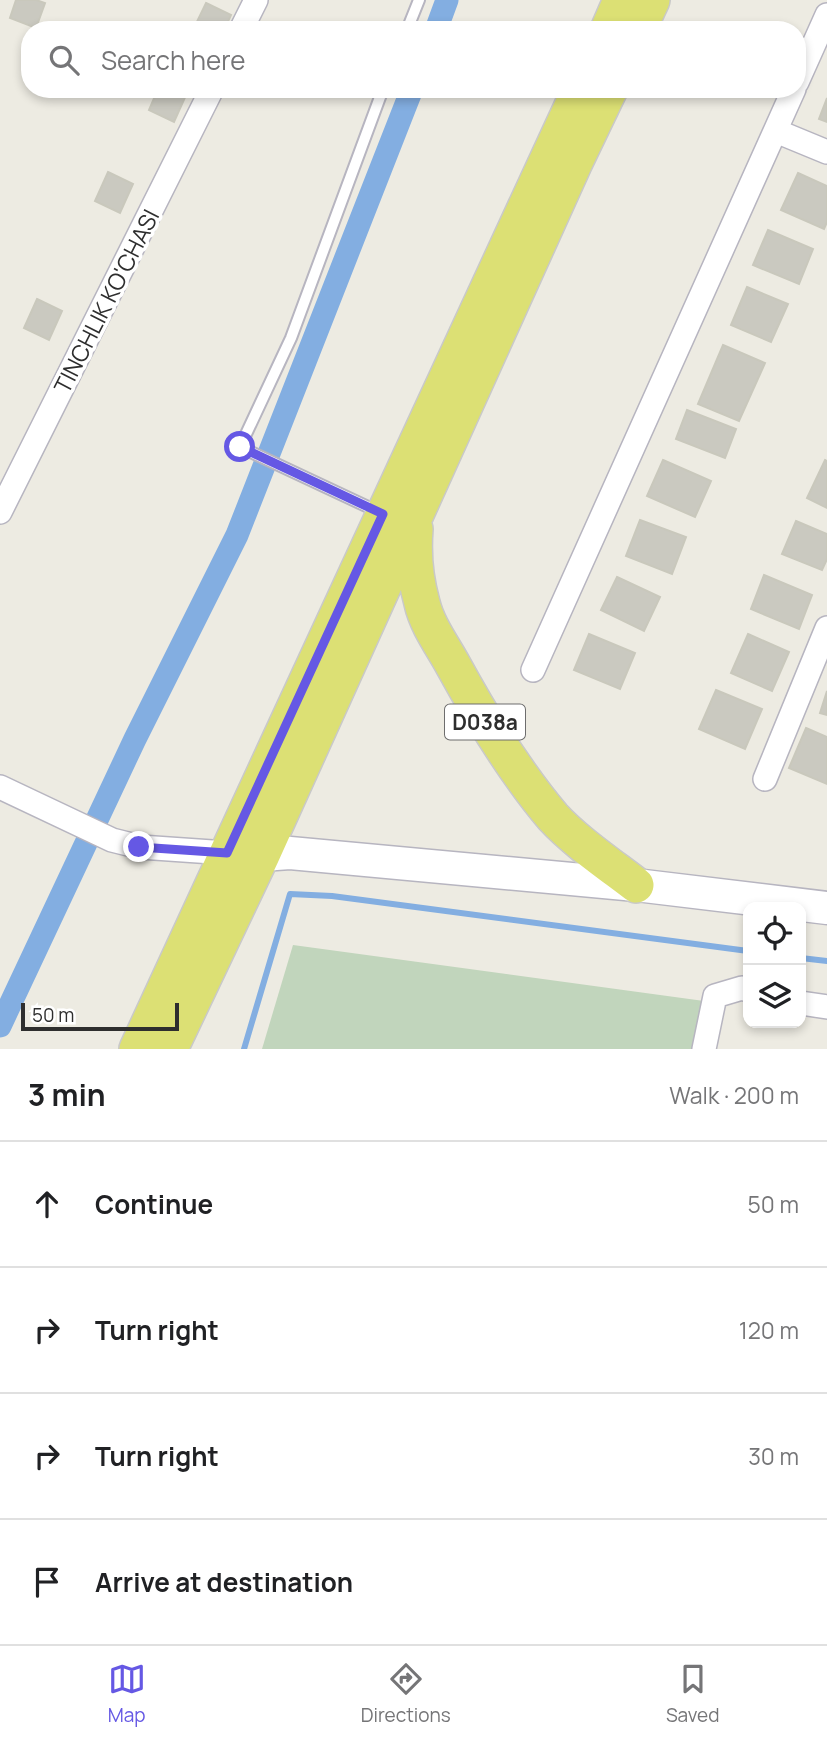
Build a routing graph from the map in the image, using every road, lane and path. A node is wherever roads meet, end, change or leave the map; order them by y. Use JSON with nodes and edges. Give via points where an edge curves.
{"nodes":[{"id":1,"x":256,"y":0,"type":"edge"},
{"id":2,"x":419,"y":0,"type":"edge"},
{"id":3,"x":621,"y":0,"type":"edge"},
{"id":4,"x":652,"y":0,"type":"edge"},
{"id":5,"x":827,"y":15,"type":"edge"},
{"id":6,"x":246,"y":21,"type":"edge"},
{"id":7,"x":411,"y":21,"type":"edge"},
{"id":8,"x":612,"y":21,"type":"edge"},
{"id":9,"x":642,"y":21,"type":"edge"},
{"id":10,"x":806,"y":62,"type":"edge"},
{"id":11,"x":207,"y":98,"type":"edge"},
{"id":12,"x":380,"y":98,"type":"edge"},
{"id":13,"x":576,"y":98,"type":"edge"},
{"id":14,"x":606,"y":98,"type":"edge"},
{"id":15,"x":790,"y":98,"type":"edge"},
{"id":16,"x":776,"y":131,"type":"junction"},
{"id":17,"x":827,"y":152,"type":"edge"},
{"id":18,"x":0,"y":512,"type":"edge"},
{"id":19,"x":400,"y":515,"type":"junction"},
{"id":20,"x":827,"y":628,"type":"edge"},
{"id":21,"x":533,"y":670,"type":"dead end"},
{"id":22,"x":765,"y":779,"type":"dead end"},
{"id":23,"x":0,"y":787,"type":"edge"},
{"id":24,"x":227,"y":853,"type":"junction"},
{"id":25,"x":262,"y":855,"type":"junction"},
{"id":26,"x":636,"y":885,"type":"junction"},
{"id":27,"x":752,"y":902,"type":"edge"},
{"id":28,"x":806,"y":906,"type":"edge"},
{"id":29,"x":827,"y":908,"type":"edge"},
{"id":30,"x":743,"y":988,"type":"edge"},
{"id":31,"x":806,"y":1004,"type":"edge"},
{"id":32,"x":827,"y":1007,"type":"edge"},
{"id":33,"x":137,"y":1049,"type":"edge"},
{"id":34,"x":170,"y":1049,"type":"edge"},
{"id":35,"x":704,"y":1049,"type":"edge"}],
"edges":[{"from":1,"to":6,"type":"street"},
{"from":2,"to":7,"type":"lane"},
{"from":3,"to":8,"type":"main road"},
{"from":4,"to":9,"type":"main road"},
{"from":5,"to":10,"type":"street"},
{"from":11,"to":18,"type":"street","name":"TINCHLIK KO'CHASI"},
{"from":12,"to":19,"type":"lane","via":[[291,338],[240,447]]},
{"from":13,"to":19,"type":"main road"},
{"from":14,"to":19,"type":"main road"},
{"from":15,"to":16,"type":"street"},
{"from":16,"to":17,"type":"street"},
{"from":16,"to":21,"type":"street"},
{"from":19,"to":24,"type":"main road"},
{"from":19,"to":25,"type":"main road"},
{"from":19,"to":26,"type":"main road","number":"D038a","via":[[413,553],[422,606],[482,717],[555,818]]},
{"from":20,"to":22,"type":"street"},
{"from":23,"to":24,"type":"street","via":[[112,840],[139,847]]},
{"from":24,"to":25,"type":"main road"},
{"from":24,"to":33,"type":"main road"},
{"from":25,"to":26,"type":"main road","via":[[290,853]]},
{"from":25,"to":34,"type":"main road"},
{"from":26,"to":27,"type":"main road"},
{"from":28,"to":29,"type":"main road"},
{"from":30,"to":35,"type":"street","via":[[716,996]]},
{"from":31,"to":32,"type":"street"}]}
